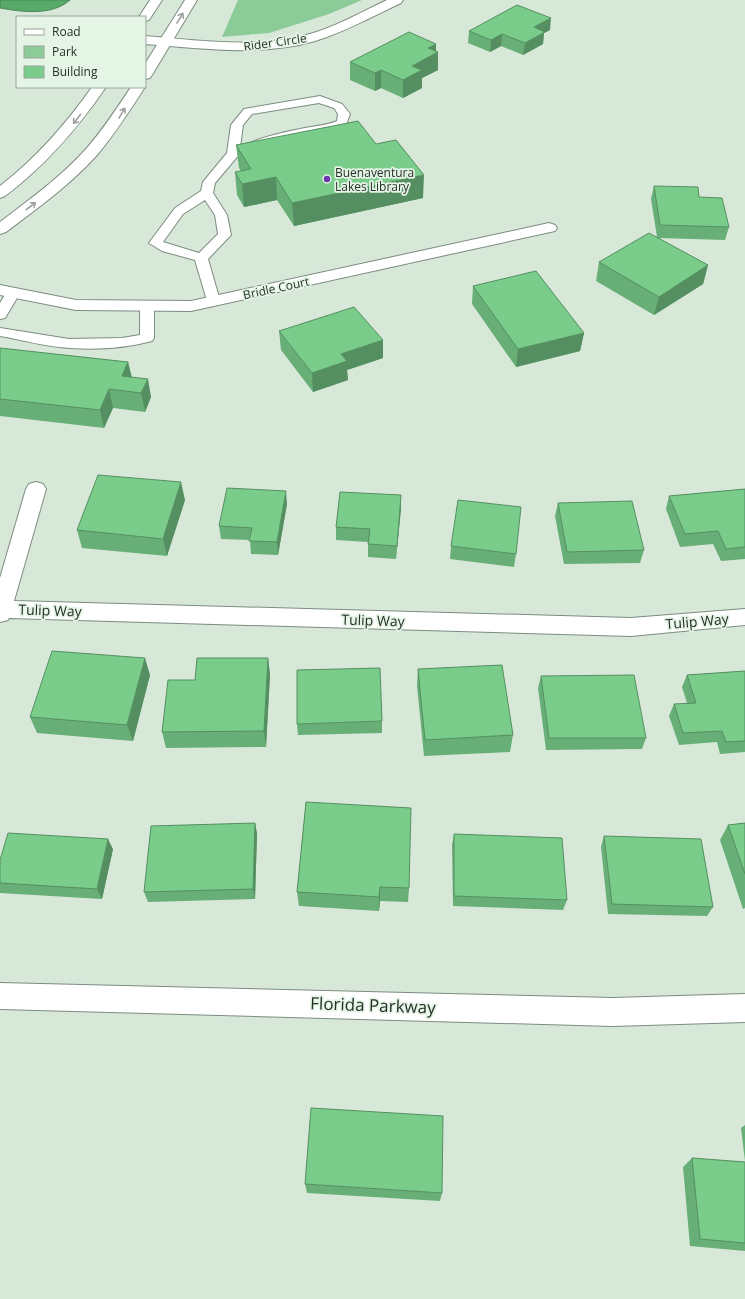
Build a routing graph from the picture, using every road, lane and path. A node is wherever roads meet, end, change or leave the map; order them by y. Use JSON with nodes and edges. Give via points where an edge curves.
{"nodes":[{"id":1,"x":156,"y":0,"type":"edge"},
{"id":2,"x":191,"y":0,"type":"edge"},
{"id":3,"x":397,"y":0,"type":"edge"},
{"id":4,"x":146,"y":16,"type":"edge"},
{"id":5,"x":146,"y":40,"type":"edge"},
{"id":6,"x":166,"y":42,"type":"junction"},
{"id":7,"x":146,"y":73,"type":"edge"},
{"id":8,"x":98,"y":88,"type":"edge"},
{"id":9,"x":137,"y":88,"type":"edge"},
{"id":10,"x":233,"y":154,"type":"junction"},
{"id":11,"x":0,"y":193,"type":"edge"},
{"id":12,"x":207,"y":193,"type":"junction"},
{"id":13,"x":549,"y":228,"type":"dead end"},
{"id":14,"x":0,"y":229,"type":"edge"},
{"id":15,"x":201,"y":258,"type":"junction"},
{"id":16,"x":7,"y":291,"type":"edge"},
{"id":17,"x":213,"y":301,"type":"junction"},
{"id":18,"x":147,"y":306,"type":"junction"},
{"id":19,"x":0,"y":315,"type":"edge"},
{"id":20,"x":0,"y":332,"type":"edge"},
{"id":21,"x":36,"y":489,"type":"dead end"},
{"id":22,"x":1,"y":611,"type":"edge"},
{"id":23,"x":745,"y":617,"type":"edge"},
{"id":24,"x":0,"y":996,"type":"edge"},
{"id":25,"x":745,"y":1008,"type":"edge"}],
"edges":[{"from":1,"to":4,"type":"street"},
{"from":6,"to":2,"type":"street","one_way":true},
{"from":3,"to":6,"type":"street","name":"Rider Circle","via":[[310,38],[237,47]]},
{"from":5,"to":6,"type":"street","name":"Rider Circle"},
{"from":6,"to":7,"type":"street"},
{"from":8,"to":11,"type":"street","one_way":true,"via":[[77,120],[46,154]]},
{"from":14,"to":9,"type":"street","one_way":true,"via":[[83,162],[116,122]]},
{"from":10,"to":10,"type":"lane","via":[[261,142],[329,128],[342,123],[344,114],[338,106],[320,99],[248,111],[237,125]]},
{"from":10,"to":12,"type":"lane","via":[[209,182]]},
{"from":12,"to":15,"type":"lane","via":[[221,215],[225,235]]},
{"from":12,"to":15,"type":"lane","via":[[180,212],[156,243],[169,250]]},
{"from":13,"to":17,"type":"street","name":"Bridle Court"},
{"from":15,"to":17,"type":"lane"},
{"from":16,"to":18,"type":"street","name":"Bridle Court","via":[[76,305]]},
{"from":16,"to":19,"type":"lane"},
{"from":17,"to":18,"type":"street","name":"Bridle Court","via":[[191,306]]},
{"from":18,"to":20,"type":"lane","via":[[147,338],[122,342],[69,344]]},
{"from":21,"to":22,"type":"street"},
{"from":22,"to":23,"type":"street","name":"Tulip Way","via":[[631,627]]},
{"from":24,"to":25,"type":"street","name":"Florida Parkway","via":[[613,1012]]}]}
